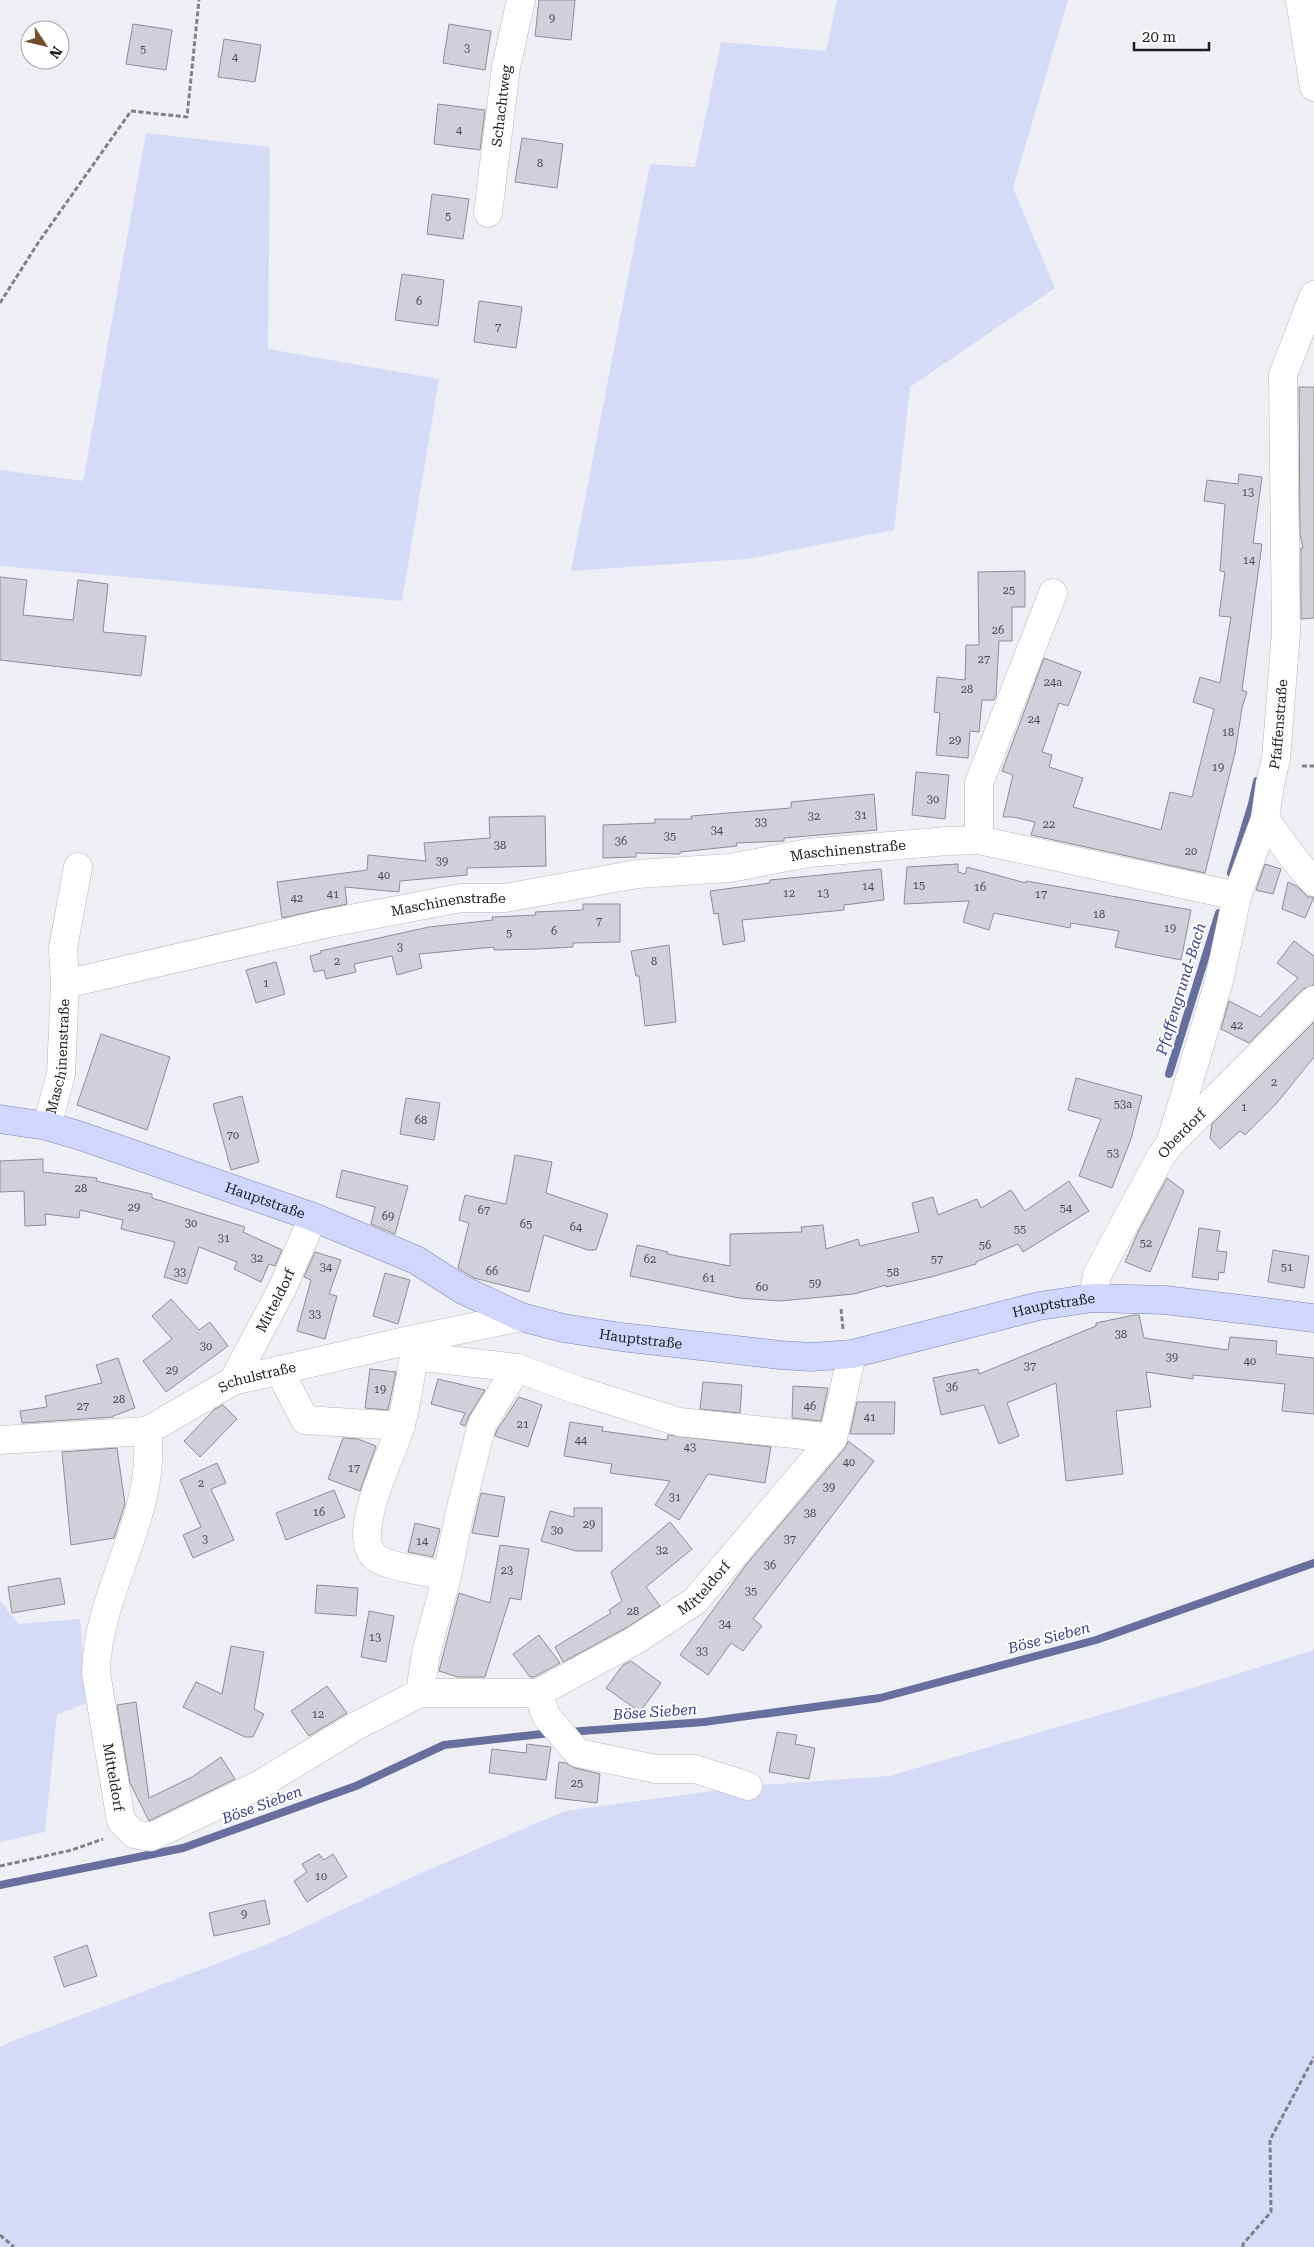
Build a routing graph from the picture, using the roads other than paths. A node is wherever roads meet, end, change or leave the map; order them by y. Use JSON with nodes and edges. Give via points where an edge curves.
{"nodes":[{"id":1,"x":521,"y":0,"type":"edge"},
{"id":2,"x":1300,"y":0,"type":"edge"},
{"id":3,"x":1314,"y":87,"type":"edge"},
{"id":4,"x":488,"y":213,"type":"dead end"},
{"id":5,"x":1314,"y":295,"type":"edge"},
{"id":6,"x":1052,"y":593,"type":"dead end"},
{"id":7,"x":1265,"y":819,"type":"junction"},
{"id":8,"x":979,"y":840,"type":"junction"},
{"id":9,"x":78,"y":868,"type":"dead end"},
{"id":10,"x":1314,"y":882,"type":"edge"},
{"id":11,"x":1237,"y":896,"type":"junction"},
{"id":12,"x":65,"y":984,"type":"junction"},
{"id":13,"x":1314,"y":1000,"type":"edge"},
{"id":14,"x":0,"y":1119,"type":"edge"},
{"id":15,"x":47,"y":1126,"type":"junction"},
{"id":16,"x":1170,"y":1144,"type":"junction"},
{"id":17,"x":314,"y":1217,"type":"junction"},
{"id":18,"x":1092,"y":1298,"type":"junction"},
{"id":19,"x":521,"y":1317,"type":"junction"},
{"id":20,"x":1314,"y":1318,"type":"edge"},
{"id":21,"x":852,"y":1354,"type":"junction"},
{"id":22,"x":517,"y":1368,"type":"junction"},
{"id":23,"x":279,"y":1370,"type":"junction"},
{"id":24,"x":234,"y":1381,"type":"junction"},
{"id":25,"x":401,"y":1426,"type":"junction"},
{"id":26,"x":147,"y":1431,"type":"junction"},
{"id":27,"x":832,"y":1438,"type":"junction"},
{"id":28,"x":0,"y":1440,"type":"edge"},
{"id":29,"x":447,"y":1576,"type":"junction"},
{"id":30,"x":420,"y":1694,"type":"junction"},
{"id":31,"x":542,"y":1704,"type":"junction"},
{"id":32,"x":748,"y":1786,"type":"dead end"}],
"edges":[{"from":1,"to":4,"type":"street","name":"Schachtweg","via":[[506,68]]},
{"from":2,"to":3,"type":"street"},
{"from":5,"to":7,"type":"street","name":"Pfaffenstraße","via":[[1283,374],[1286,632],[1276,759]]},
{"from":6,"to":8,"type":"street","via":[[979,783]]},
{"from":7,"to":10,"type":"street"},
{"from":7,"to":11,"type":"street","name":"Pfaffenstraße"},
{"from":8,"to":11,"type":"street","name":"Maschinenstraße"},
{"from":8,"to":12,"type":"street","name":"Maschinenstraße","via":[[808,852],[730,868],[637,874],[505,898],[461,898],[324,924]]},
{"from":9,"to":12,"type":"street","via":[[63,948]]},
{"from":11,"to":16,"type":"street","name":"Pfaffenstraße","via":[[1219,981]]},
{"from":12,"to":15,"type":"street","name":"Maschinenstraße","via":[[61,1074]]},
{"from":13,"to":16,"type":"street","name":"Oberdorf"},
{"from":14,"to":15,"type":"main road","name":"Hauptstraße"},
{"from":15,"to":17,"type":"main road","name":"Hauptstraße"},
{"from":16,"to":18,"type":"street","name":"Oberdorf","via":[[1097,1275]]},
{"from":17,"to":19,"type":"main road","name":"Hauptstraße","via":[[416,1260],[463,1290]]},
{"from":17,"to":24,"type":"street","name":"Mitteldorf","via":[[282,1289]]},
{"from":18,"to":20,"type":"main road","name":"Hauptstraße","via":[[1165,1300]]},
{"from":18,"to":21,"type":"main road","name":"Hauptstraße","via":[[1039,1306]]},
{"from":19,"to":21,"type":"main road","name":"Hauptstraße","via":[[563,1328],[732,1350],[812,1357]]},
{"from":19,"to":23,"type":"street","name":"Schulstraße"},
{"from":21,"to":27,"type":"street","name":"Mitteldorf"},
{"from":22,"to":25,"type":"street","via":[[414,1356]]},
{"from":22,"to":27,"type":"street","via":[[679,1422]]},
{"from":22,"to":29,"type":"street","via":[[482,1424]]},
{"from":23,"to":24,"type":"street","name":"Schulstraße"},
{"from":23,"to":25,"type":"street","via":[[305,1420]]},
{"from":24,"to":26,"type":"street","name":"Schulstraße"},
{"from":25,"to":29,"type":"street","via":[[369,1517],[369,1549],[377,1559]]},
{"from":26,"to":28,"type":"street","name":"Schulstraße"},
{"from":26,"to":30,"type":"street","name":"Mitteldorf","via":[[149,1452],[145,1482],[131,1539],[112,1586],[96,1648],[96,1673],[121,1821],[134,1834],[151,1837],[261,1784],[356,1726]]},
{"from":27,"to":31,"type":"street","name":"Mitteldorf","via":[[695,1601]]},
{"from":29,"to":30,"type":"street","via":[[426,1653]]},
{"from":30,"to":31,"type":"street","name":"Mitteldorf"},
{"from":31,"to":32,"type":"street","via":[[578,1753],[656,1769],[695,1769]]}]}
